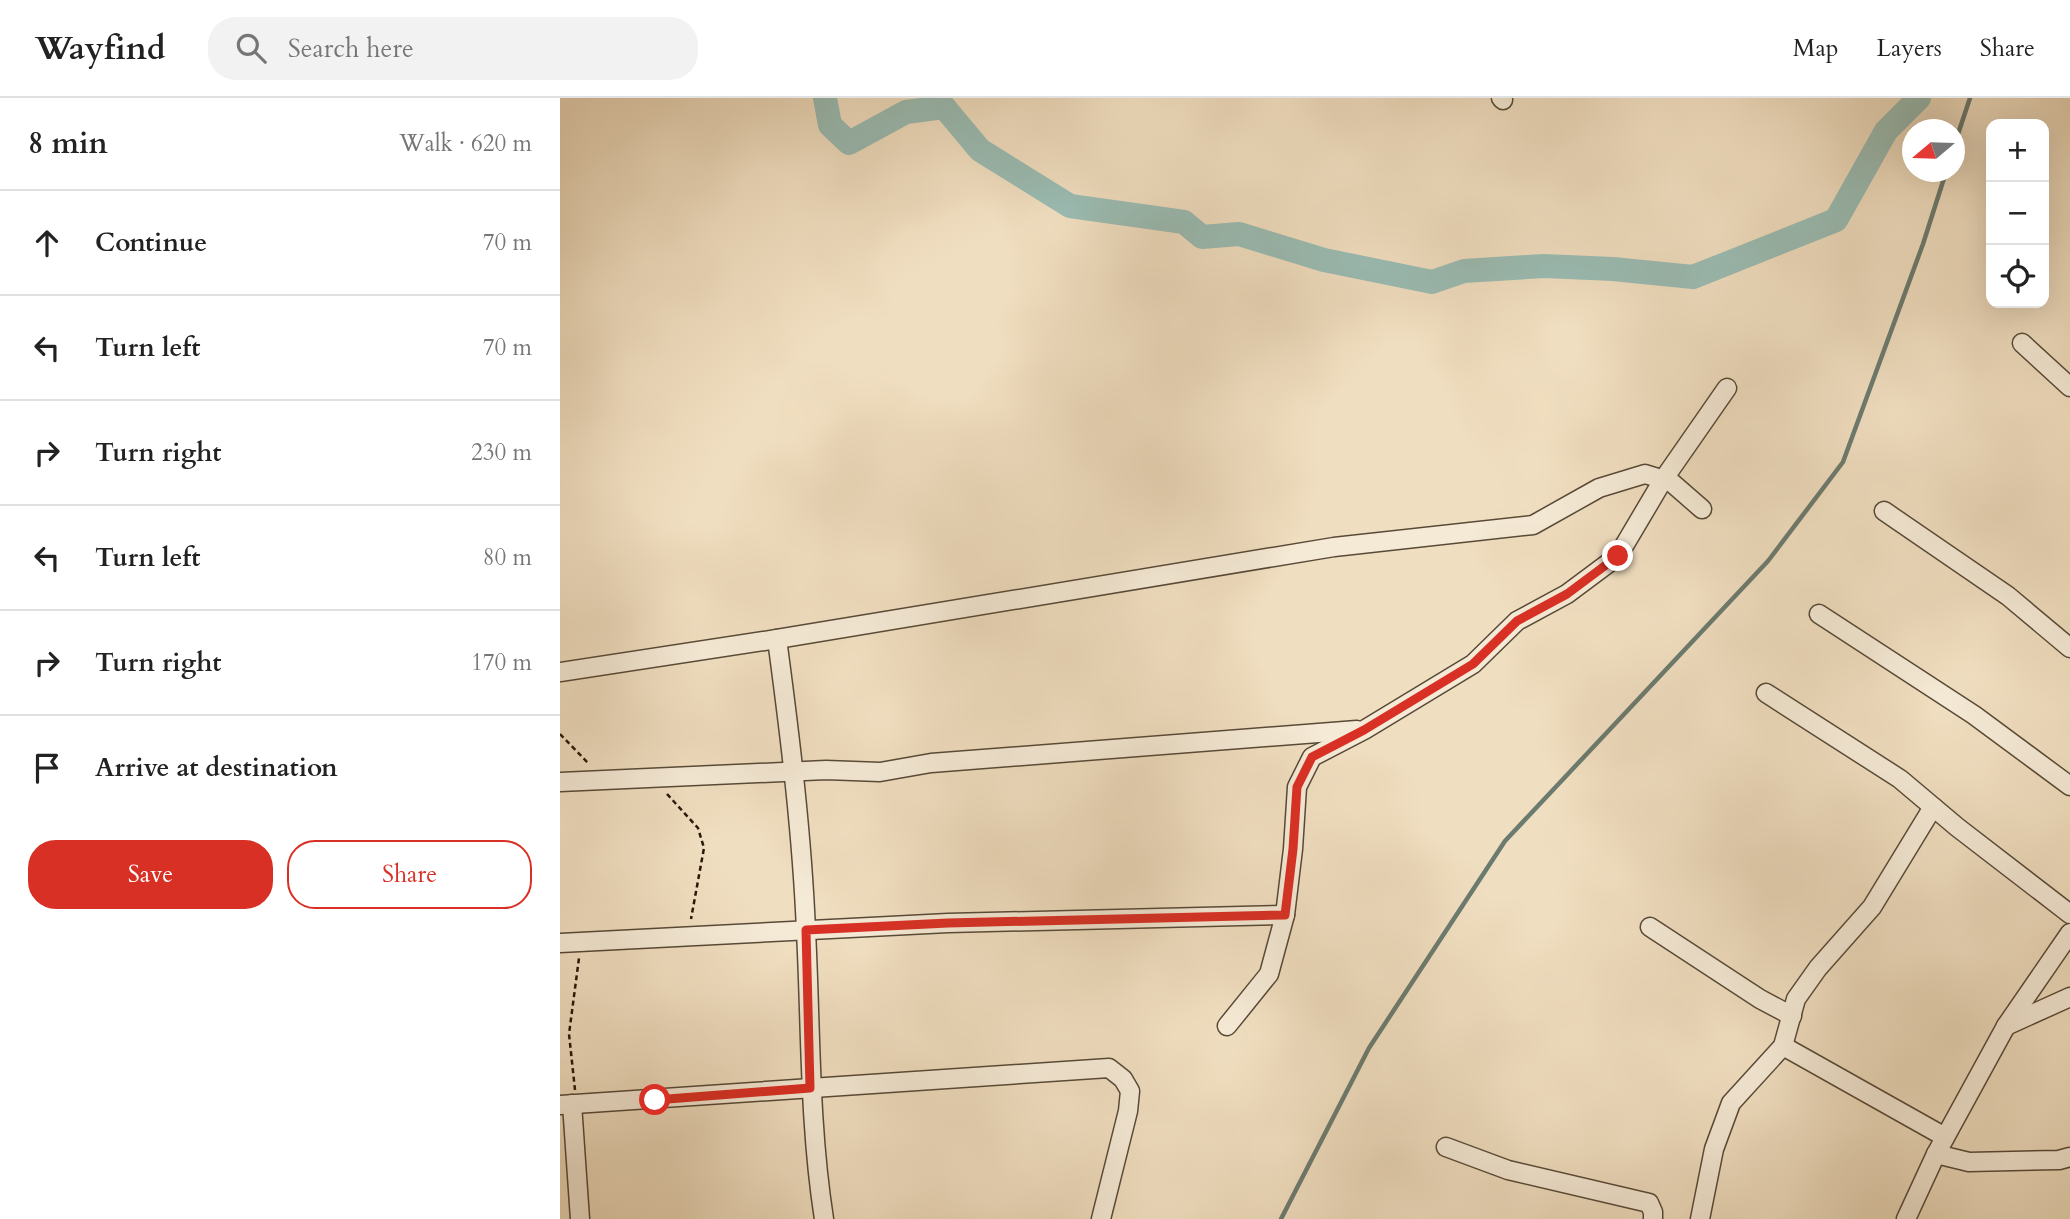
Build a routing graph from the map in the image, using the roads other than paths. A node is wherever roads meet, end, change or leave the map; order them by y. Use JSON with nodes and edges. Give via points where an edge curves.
{"nodes":[{"id":1,"x":2022,"y":342,"type":"dead end"},
{"id":2,"x":2070,"y":387,"type":"edge"},
{"id":3,"x":1727,"y":388,"type":"dead end"},
{"id":4,"x":1663,"y":480,"type":"junction"},
{"id":5,"x":1702,"y":509,"type":"dead end"},
{"id":6,"x":1884,"y":511,"type":"dead end"},
{"id":7,"x":1819,"y":614,"type":"dead end"},
{"id":8,"x":777,"y":639,"type":"junction"},
{"id":9,"x":2070,"y":648,"type":"edge"},
{"id":10,"x":560,"y":672,"type":"edge"},
{"id":11,"x":1766,"y":693,"type":"dead end"},
{"id":12,"x":1364,"y":730,"type":"junction"},
{"id":13,"x":794,"y":771,"type":"junction"},
{"id":14,"x":560,"y":782,"type":"edge"},
{"id":15,"x":2070,"y":786,"type":"edge"},
{"id":16,"x":1933,"y":807,"type":"junction"},
{"id":17,"x":1285,"y":915,"type":"junction"},
{"id":18,"x":2070,"y":915,"type":"edge"},
{"id":19,"x":1650,"y":927,"type":"dead end"},
{"id":20,"x":806,"y":930,"type":"junction"},
{"id":21,"x":2070,"y":933,"type":"edge"},
{"id":22,"x":560,"y":943,"type":"edge"},
{"id":23,"x":2070,"y":997,"type":"edge"},
{"id":24,"x":1792,"y":1016,"type":"junction"},
{"id":25,"x":1227,"y":1026,"type":"dead end"},
{"id":26,"x":2006,"y":1026,"type":"junction"},
{"id":27,"x":1783,"y":1046,"type":"junction"},
{"id":28,"x":810,"y":1088,"type":"junction"},
{"id":29,"x":570,"y":1104,"type":"edge"},
{"id":30,"x":1945,"y":1137,"type":"junction"},
{"id":31,"x":1446,"y":1147,"type":"dead end"},
{"id":32,"x":1936,"y":1154,"type":"junction"},
{"id":33,"x":2070,"y":1157,"type":"edge"},
{"id":34,"x":580,"y":1219,"type":"edge"},
{"id":35,"x":824,"y":1219,"type":"edge"},
{"id":36,"x":1101,"y":1219,"type":"edge"},
{"id":37,"x":1653,"y":1219,"type":"edge"},
{"id":38,"x":1699,"y":1219,"type":"edge"},
{"id":39,"x":1906,"y":1219,"type":"edge"}],
"edges":[{"from":1,"to":2,"type":"street"},
{"from":3,"to":4,"type":"street"},
{"from":4,"to":5,"type":"street"},
{"from":4,"to":8,"type":"street","via":[[1645,474],[1599,488],[1532,525],[1334,547]]},
{"from":4,"to":12,"type":"street","via":[[1618,556],[1567,594],[1517,621],[1473,664]]},
{"from":6,"to":9,"type":"street","via":[[2008,596]]},
{"from":7,"to":15,"type":"street","via":[[1974,715]]},
{"from":8,"to":10,"type":"street"},
{"from":8,"to":13,"type":"street"},
{"from":11,"to":16,"type":"street","via":[[1900,779]]},
{"from":12,"to":13,"type":"street","via":[[986,758],[880,772]]},
{"from":12,"to":17,"type":"street","via":[[1312,757],[1297,787]]},
{"from":13,"to":14,"type":"street"},
{"from":13,"to":20,"type":"street"},
{"from":16,"to":18,"type":"street"},
{"from":16,"to":24,"type":"street","via":[[1872,907],[1796,999]]},
{"from":17,"to":20,"type":"street"},
{"from":17,"to":25,"type":"street","via":[[1269,974]]},
{"from":19,"to":24,"type":"street"},
{"from":20,"to":22,"type":"street"},
{"from":20,"to":28,"type":"street"},
{"from":21,"to":26,"type":"street"},
{"from":23,"to":26,"type":"street"},
{"from":24,"to":27,"type":"street"},
{"from":26,"to":30,"type":"street"},
{"from":27,"to":30,"type":"street"},
{"from":27,"to":38,"type":"street","via":[[1731,1103],[1714,1149]]},
{"from":28,"to":29,"type":"street"},
{"from":28,"to":35,"type":"street"},
{"from":28,"to":36,"type":"street","via":[[1109,1068],[1130,1091]]},
{"from":29,"to":34,"type":"street"},
{"from":30,"to":32,"type":"street"},
{"from":31,"to":37,"type":"street","via":[[1508,1170],[1649,1203]]},
{"from":32,"to":33,"type":"street","via":[[1969,1162]]},
{"from":32,"to":39,"type":"street"}]}
